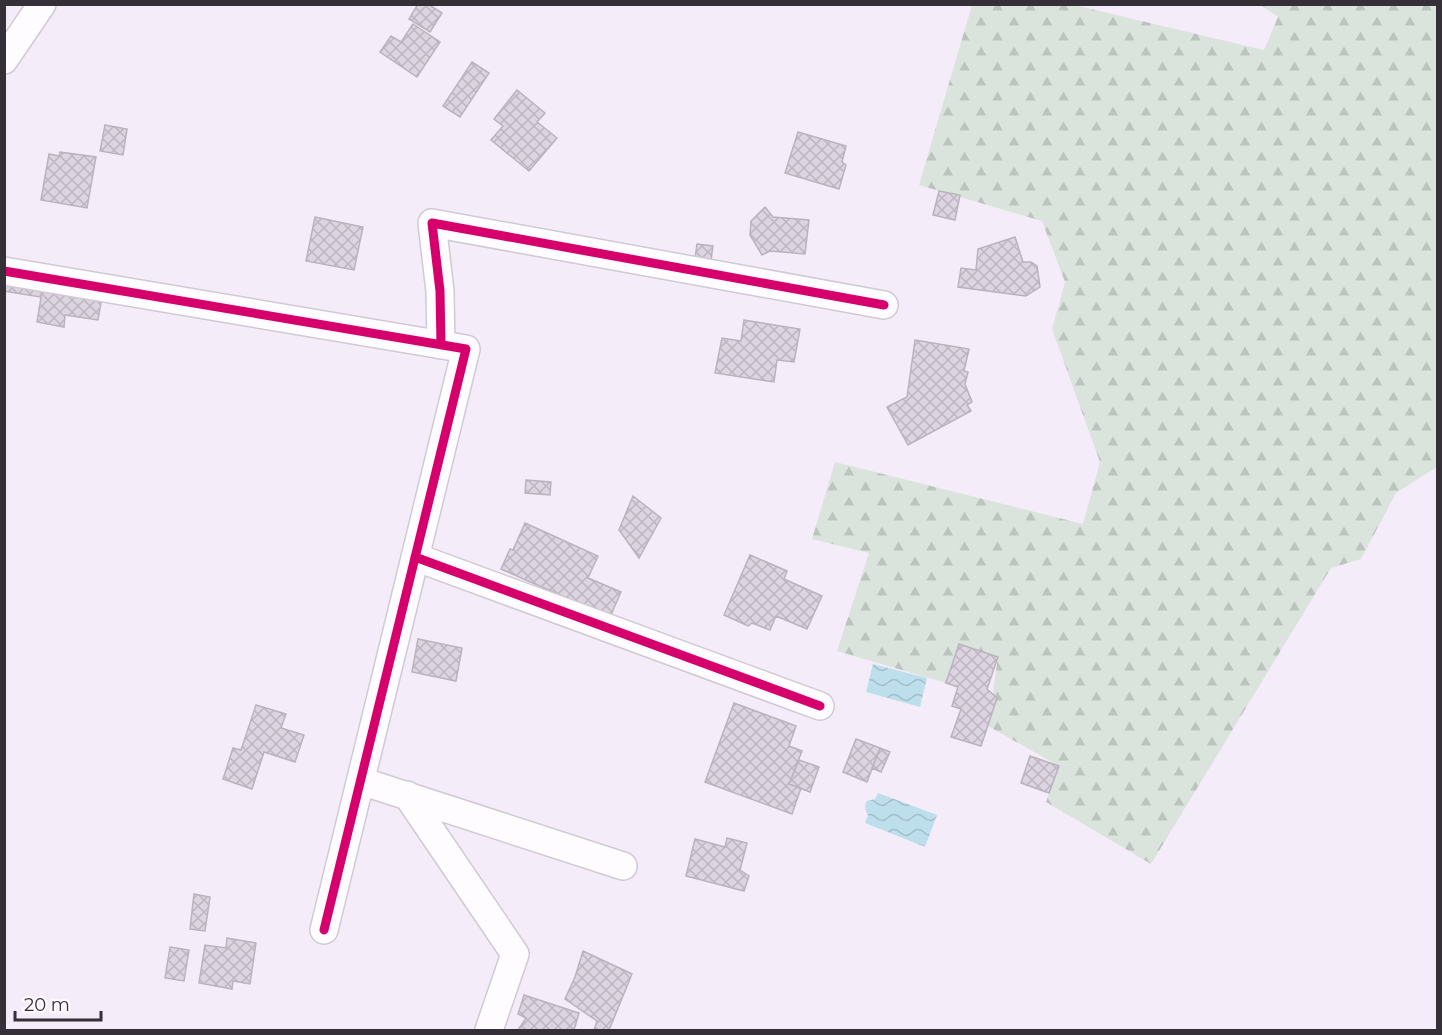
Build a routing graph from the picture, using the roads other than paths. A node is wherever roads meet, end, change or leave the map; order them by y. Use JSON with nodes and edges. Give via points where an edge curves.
{"nodes":[{"id":1,"x":42,"y":4,"type":"edge"},
{"id":2,"x":4,"y":60,"type":"edge"},
{"id":3,"x":4,"y":271,"type":"edge"},
{"id":4,"x":884,"y":304,"type":"dead end"},
{"id":5,"x":441,"y":345,"type":"junction"},
{"id":6,"x":415,"y":557,"type":"junction"},
{"id":7,"x":820,"y":706,"type":"dead end"},
{"id":8,"x":360,"y":781,"type":"junction"},
{"id":9,"x":407,"y":795,"type":"junction"},
{"id":10,"x":623,"y":866,"type":"dead end"},
{"id":11,"x":324,"y":930,"type":"dead end"},
{"id":12,"x":489,"y":1030,"type":"edge"}],
"edges":[{"from":1,"to":2,"type":"street"},
{"from":3,"to":5,"type":"street"},
{"from":4,"to":5,"type":"street","via":[[432,223]]},
{"from":5,"to":6,"type":"street","via":[[466,349]]},
{"from":6,"to":7,"type":"street"},
{"from":6,"to":8,"type":"street"},
{"from":8,"to":9,"type":"street"},
{"from":8,"to":11,"type":"street"},
{"from":9,"to":10,"type":"street"},
{"from":9,"to":12,"type":"street","via":[[515,954]]}]}
